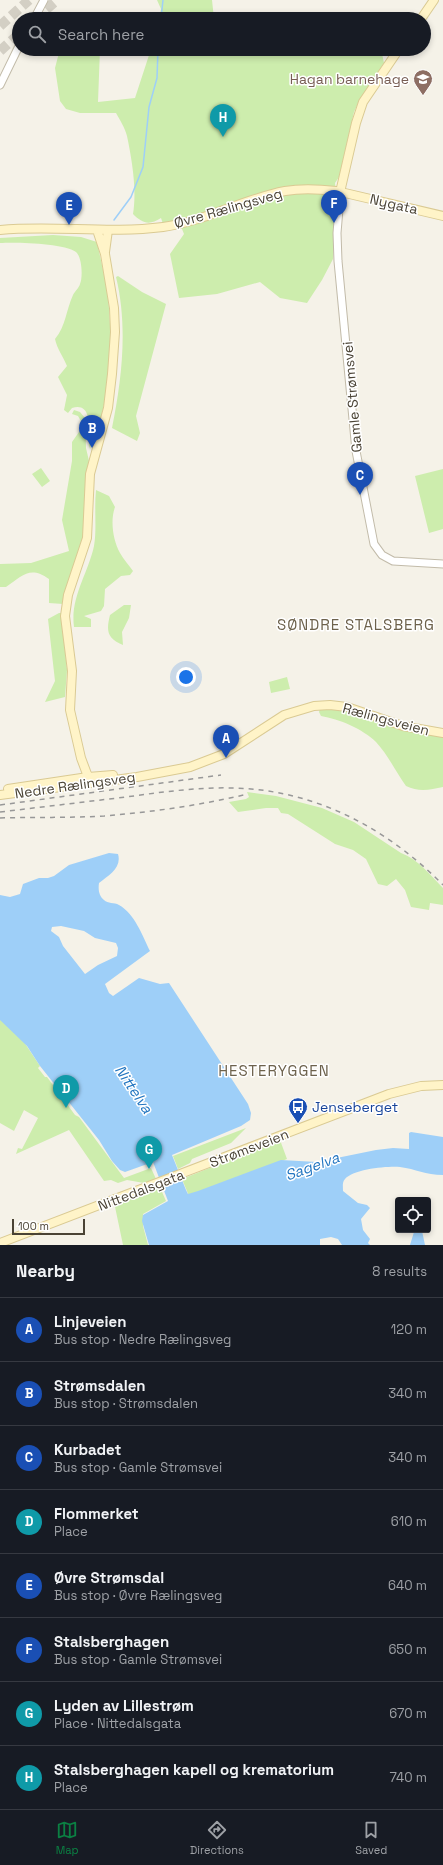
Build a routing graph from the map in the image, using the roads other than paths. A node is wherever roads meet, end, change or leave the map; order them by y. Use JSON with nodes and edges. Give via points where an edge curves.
{"nodes":[{"id":1,"x":44,"y":0,"type":"edge"},
{"id":2,"x":434,"y":0,"type":"edge"},
{"id":3,"x":38,"y":12,"type":"edge"},
{"id":4,"x":426,"y":12,"type":"edge"},
{"id":5,"x":14,"y":56,"type":"edge"},
{"id":6,"x":394,"y":56,"type":"edge"},
{"id":7,"x":0,"y":84,"type":"edge"},
{"id":8,"x":341,"y":192,"type":"junction"},
{"id":9,"x":443,"y":216,"type":"edge"},
{"id":10,"x":0,"y":230,"type":"edge"},
{"id":11,"x":97,"y":230,"type":"junction"},
{"id":12,"x":108,"y":230,"type":"junction"},
{"id":13,"x":105,"y":254,"type":"junction"},
{"id":14,"x":443,"y":564,"type":"edge"},
{"id":15,"x":262,"y":728,"type":"joint"},
{"id":16,"x":443,"y":733,"type":"edge"},
{"id":17,"x":85,"y":779,"type":"junction"},
{"id":18,"x":0,"y":790,"type":"edge"},
{"id":19,"x":0,"y":795,"type":"edge"},
{"id":20,"x":443,"y":1085,"type":"edge"},
{"id":21,"x":193,"y":1170,"type":"joint"},
{"id":22,"x":0,"y":1243,"type":"edge"}],
"edges":[{"from":1,"to":3,"type":"street"},
{"from":2,"to":4,"type":"main road"},
{"from":5,"to":7,"type":"street"},
{"from":6,"to":8,"type":"main road","name":"Gamle Strømsvei","via":[[363,102]]},
{"from":8,"to":9,"type":"main road","name":"Nygata"},
{"from":8,"to":12,"type":"main road","name":"Øvre Rælingsveg","via":[[303,189],[286,191],[184,223]]},
{"from":8,"to":14,"type":"street","name":"Gamle Strømsvei","via":[[337,233],[338,256],[356,452],[372,539],[379,553],[393,561]]},
{"from":10,"to":11,"type":"main road","name":"Øvre Rælingsveg"},
{"from":11,"to":12,"type":"main road","name":"Øvre Rælingsveg"},
{"from":11,"to":13,"type":"main road"},
{"from":12,"to":13,"type":"main road"},
{"from":13,"to":17,"type":"main road","via":[[115,319],[111,388],[90,474],[87,538],[68,595],[65,616],[72,671],[70,710]]},
{"from":15,"to":16,"type":"main road","name":"Rælingsveien","via":[[296,710],[330,705],[355,709],[403,726]]},
{"from":15,"to":17,"type":"main road","name":"Nedre Rælingsveg","via":[[229,751],[204,763],[180,770]]},
{"from":17,"to":18,"type":"main road","name":"Nedre Rælingsveg"},
{"from":17,"to":19,"type":"main road","name":"Nedre Rælingsveg"},
{"from":20,"to":21,"type":"main road","name":"Strømsveien","via":[[421,1086],[389,1094]]},
{"from":21,"to":22,"type":"main road","name":"Nittedalsgata"}]}
